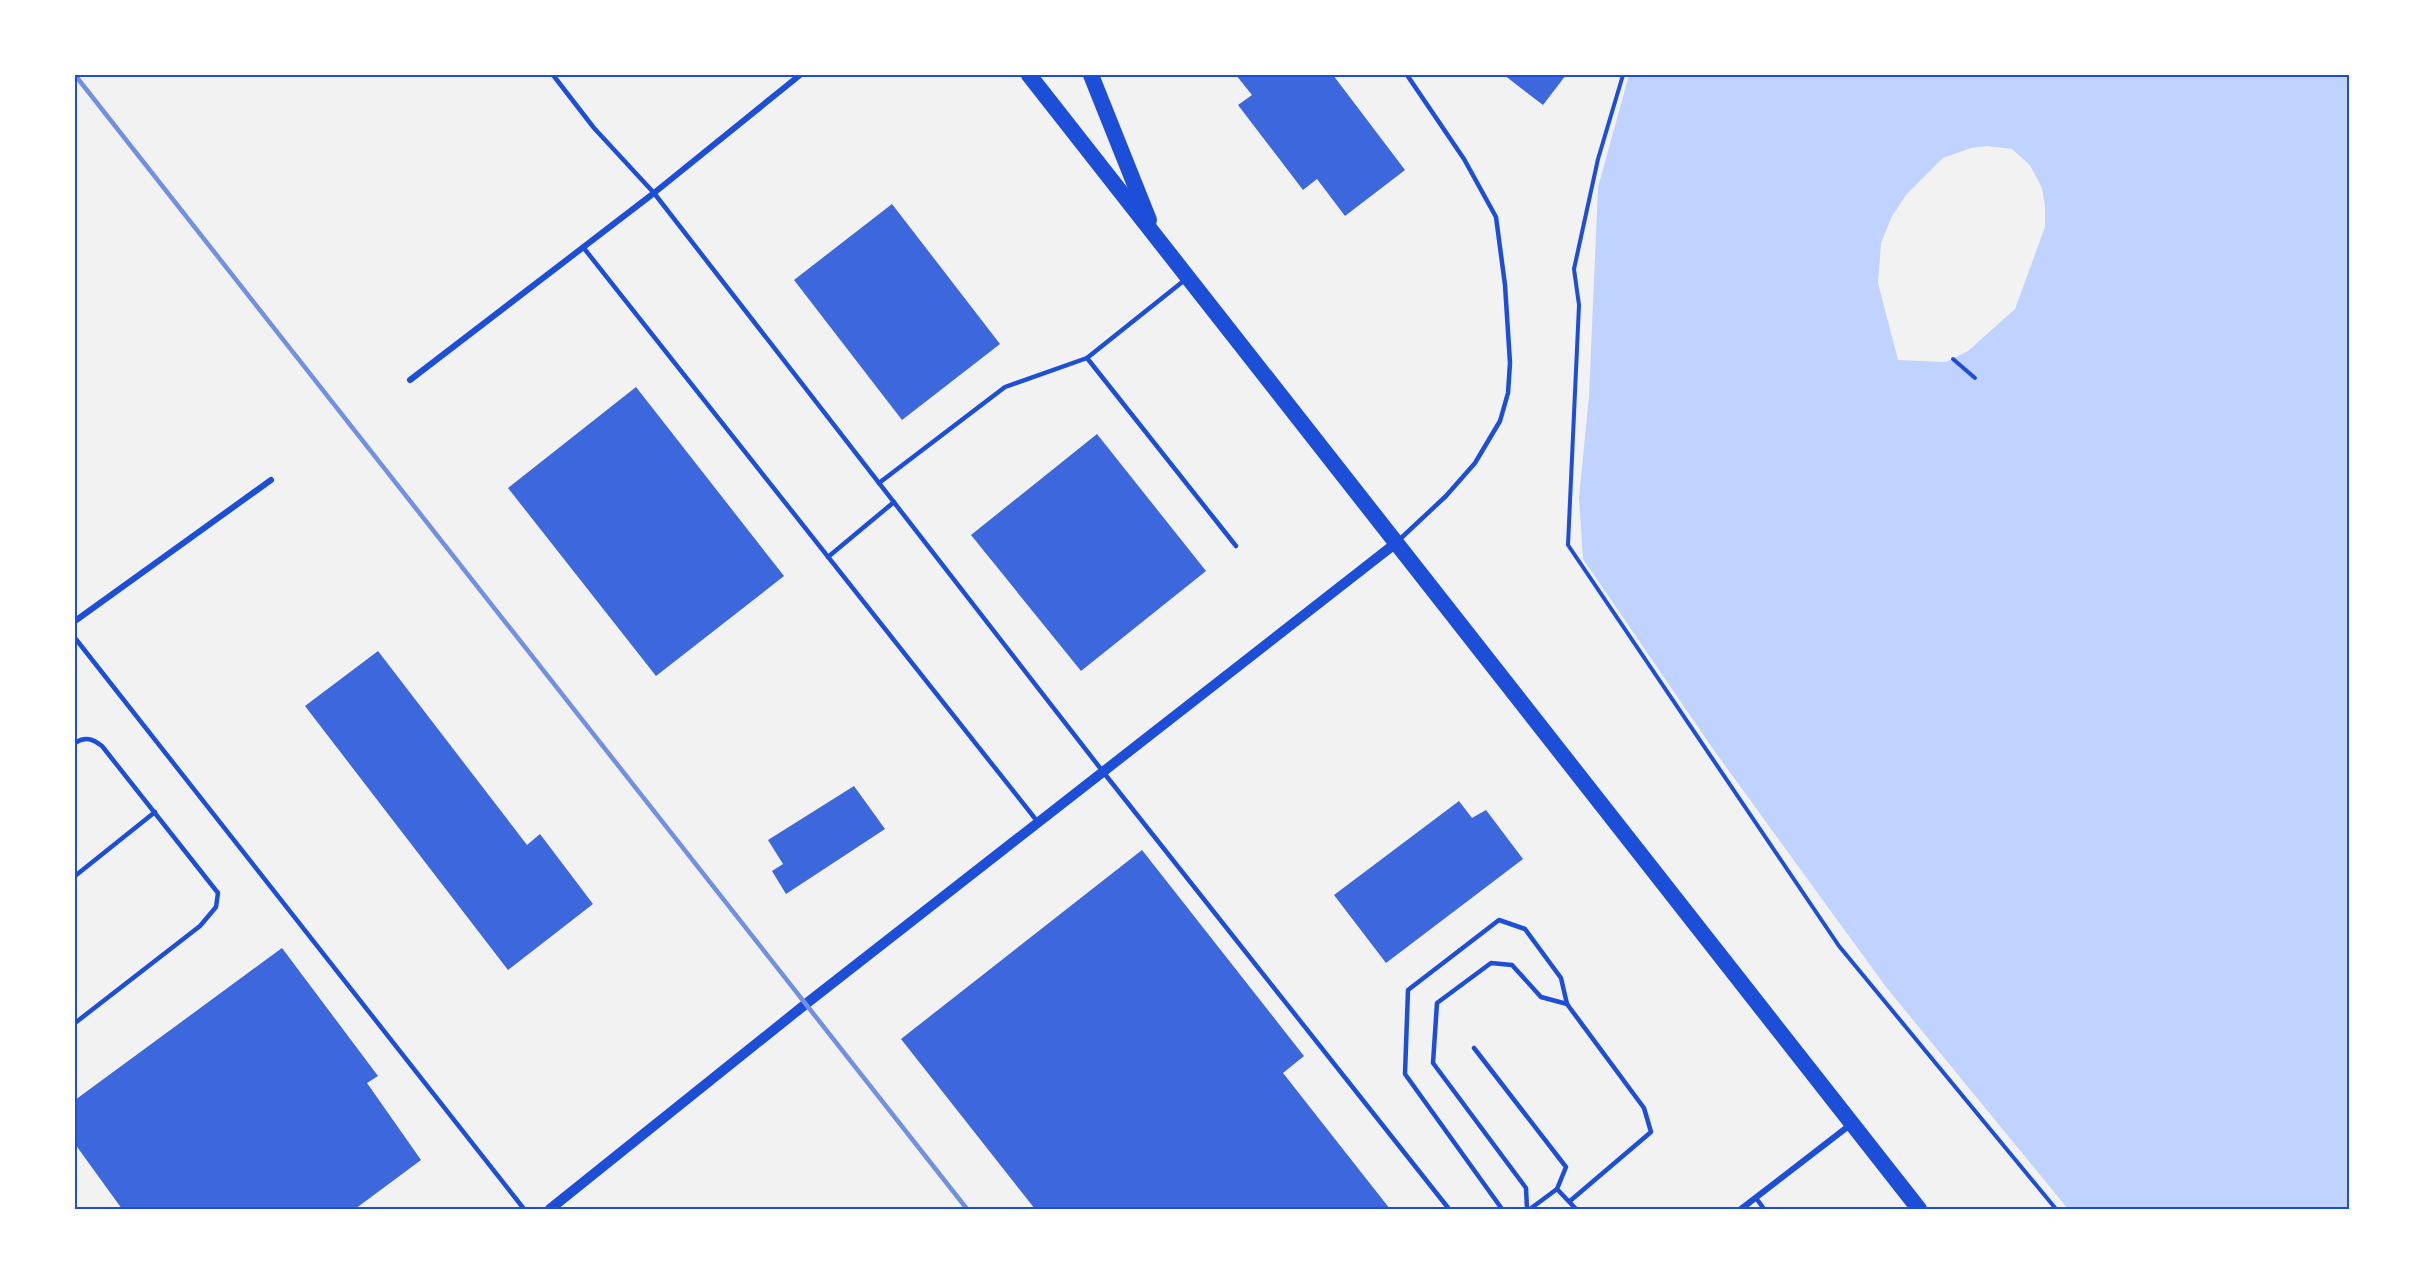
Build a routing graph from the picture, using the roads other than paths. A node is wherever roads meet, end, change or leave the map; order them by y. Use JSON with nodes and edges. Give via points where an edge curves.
{"nodes":[{"id":1,"x":553,"y":75,"type":"edge"},
{"id":2,"x":800,"y":75,"type":"edge"},
{"id":3,"x":1029,"y":75,"type":"edge"},
{"id":4,"x":1091,"y":75,"type":"edge"},
{"id":5,"x":1407,"y":75,"type":"edge"},
{"id":6,"x":654,"y":193,"type":"junction"},
{"id":7,"x":1157,"y":240,"type":"junction"},
{"id":8,"x":583,"y":247,"type":"junction"},
{"id":9,"x":1187,"y":278,"type":"junction"},
{"id":10,"x":1087,"y":358,"type":"junction"},
{"id":11,"x":410,"y":380,"type":"dead end"},
{"id":12,"x":271,"y":480,"type":"dead end"},
{"id":13,"x":879,"y":483,"type":"junction"},
{"id":14,"x":894,"y":502,"type":"junction"},
{"id":15,"x":1396,"y":543,"type":"junction"},
{"id":16,"x":1236,"y":546,"type":"dead end"},
{"id":17,"x":828,"y":557,"type":"junction"},
{"id":18,"x":75,"y":621,"type":"edge"},
{"id":19,"x":75,"y":638,"type":"edge"},
{"id":20,"x":75,"y":743,"type":"edge"},
{"id":21,"x":1104,"y":772,"type":"junction"},
{"id":22,"x":155,"y":812,"type":"junction"},
{"id":23,"x":1038,"y":824,"type":"junction"},
{"id":24,"x":75,"y":876,"type":"edge"},
{"id":25,"x":1567,"y":1004,"type":"junction"},
{"id":26,"x":75,"y":1023,"type":"edge"},
{"id":27,"x":1474,"y":1048,"type":"dead end"},
{"id":28,"x":1850,"y":1124,"type":"junction"},
{"id":29,"x":1557,"y":1189,"type":"junction"},
{"id":30,"x":1755,"y":1198,"type":"junction"},
{"id":31,"x":1570,"y":1201,"type":"junction"},
{"id":32,"x":524,"y":1209,"type":"edge"},
{"id":33,"x":550,"y":1209,"type":"edge"},
{"id":34,"x":1449,"y":1209,"type":"edge"},
{"id":35,"x":1503,"y":1209,"type":"edge"},
{"id":36,"x":1528,"y":1209,"type":"edge"},
{"id":37,"x":1576,"y":1209,"type":"edge"},
{"id":38,"x":1741,"y":1209,"type":"edge"},
{"id":39,"x":1764,"y":1209,"type":"edge"},
{"id":40,"x":1919,"y":1209,"type":"edge"}],
"edges":[{"from":1,"to":6,"type":"lane","via":[[594,128]]},
{"from":2,"to":6,"type":"street"},
{"from":3,"to":7,"type":"highway"},
{"from":4,"to":7,"type":"highway"},
{"from":5,"to":15,"type":"lane","via":[[1464,159],[1496,217],[1510,363],[1508,393],[1500,421],[1475,463]]},
{"from":6,"to":8,"type":"street"},
{"from":6,"to":13,"type":"lane"},
{"from":7,"to":9,"type":"highway"},
{"from":8,"to":11,"type":"street"},
{"from":8,"to":17,"type":"lane"},
{"from":9,"to":10,"type":"lane"},
{"from":9,"to":15,"type":"highway"},
{"from":10,"to":13,"type":"lane","via":[[1005,387]]},
{"from":10,"to":16,"type":"lane"},
{"from":12,"to":18,"type":"street"},
{"from":13,"to":14,"type":"lane"},
{"from":14,"to":17,"type":"lane"},
{"from":14,"to":21,"type":"lane"},
{"from":15,"to":21,"type":"street"},
{"from":15,"to":28,"type":"highway"},
{"from":17,"to":23,"type":"lane"},
{"from":19,"to":32,"type":"lane"},
{"from":20,"to":22,"type":"lane","via":[[92,739],[102,746]]},
{"from":21,"to":23,"type":"street"},
{"from":21,"to":34,"type":"lane"},
{"from":22,"to":24,"type":"lane"},
{"from":22,"to":26,"type":"lane","via":[[218,893],[216,907],[200,926]]},
{"from":23,"to":33,"type":"street"},
{"from":25,"to":31,"type":"lane","via":[[1644,1108],[1651,1132]]},
{"from":25,"to":35,"type":"lane","via":[[1561,978],[1525,929],[1499,920],[1408,990],[1405,1074]]},
{"from":25,"to":36,"type":"lane","via":[[1541,997],[1512,965],[1491,963],[1437,1003],[1433,1063],[1526,1188]]},
{"from":27,"to":29,"type":"lane","via":[[1566,1167]]},
{"from":28,"to":30,"type":"street"},
{"from":28,"to":40,"type":"highway"},
{"from":29,"to":31,"type":"lane"},
{"from":29,"to":36,"type":"lane"},
{"from":30,"to":38,"type":"street"},
{"from":30,"to":39,"type":"lane"},
{"from":31,"to":37,"type":"lane"}]}
